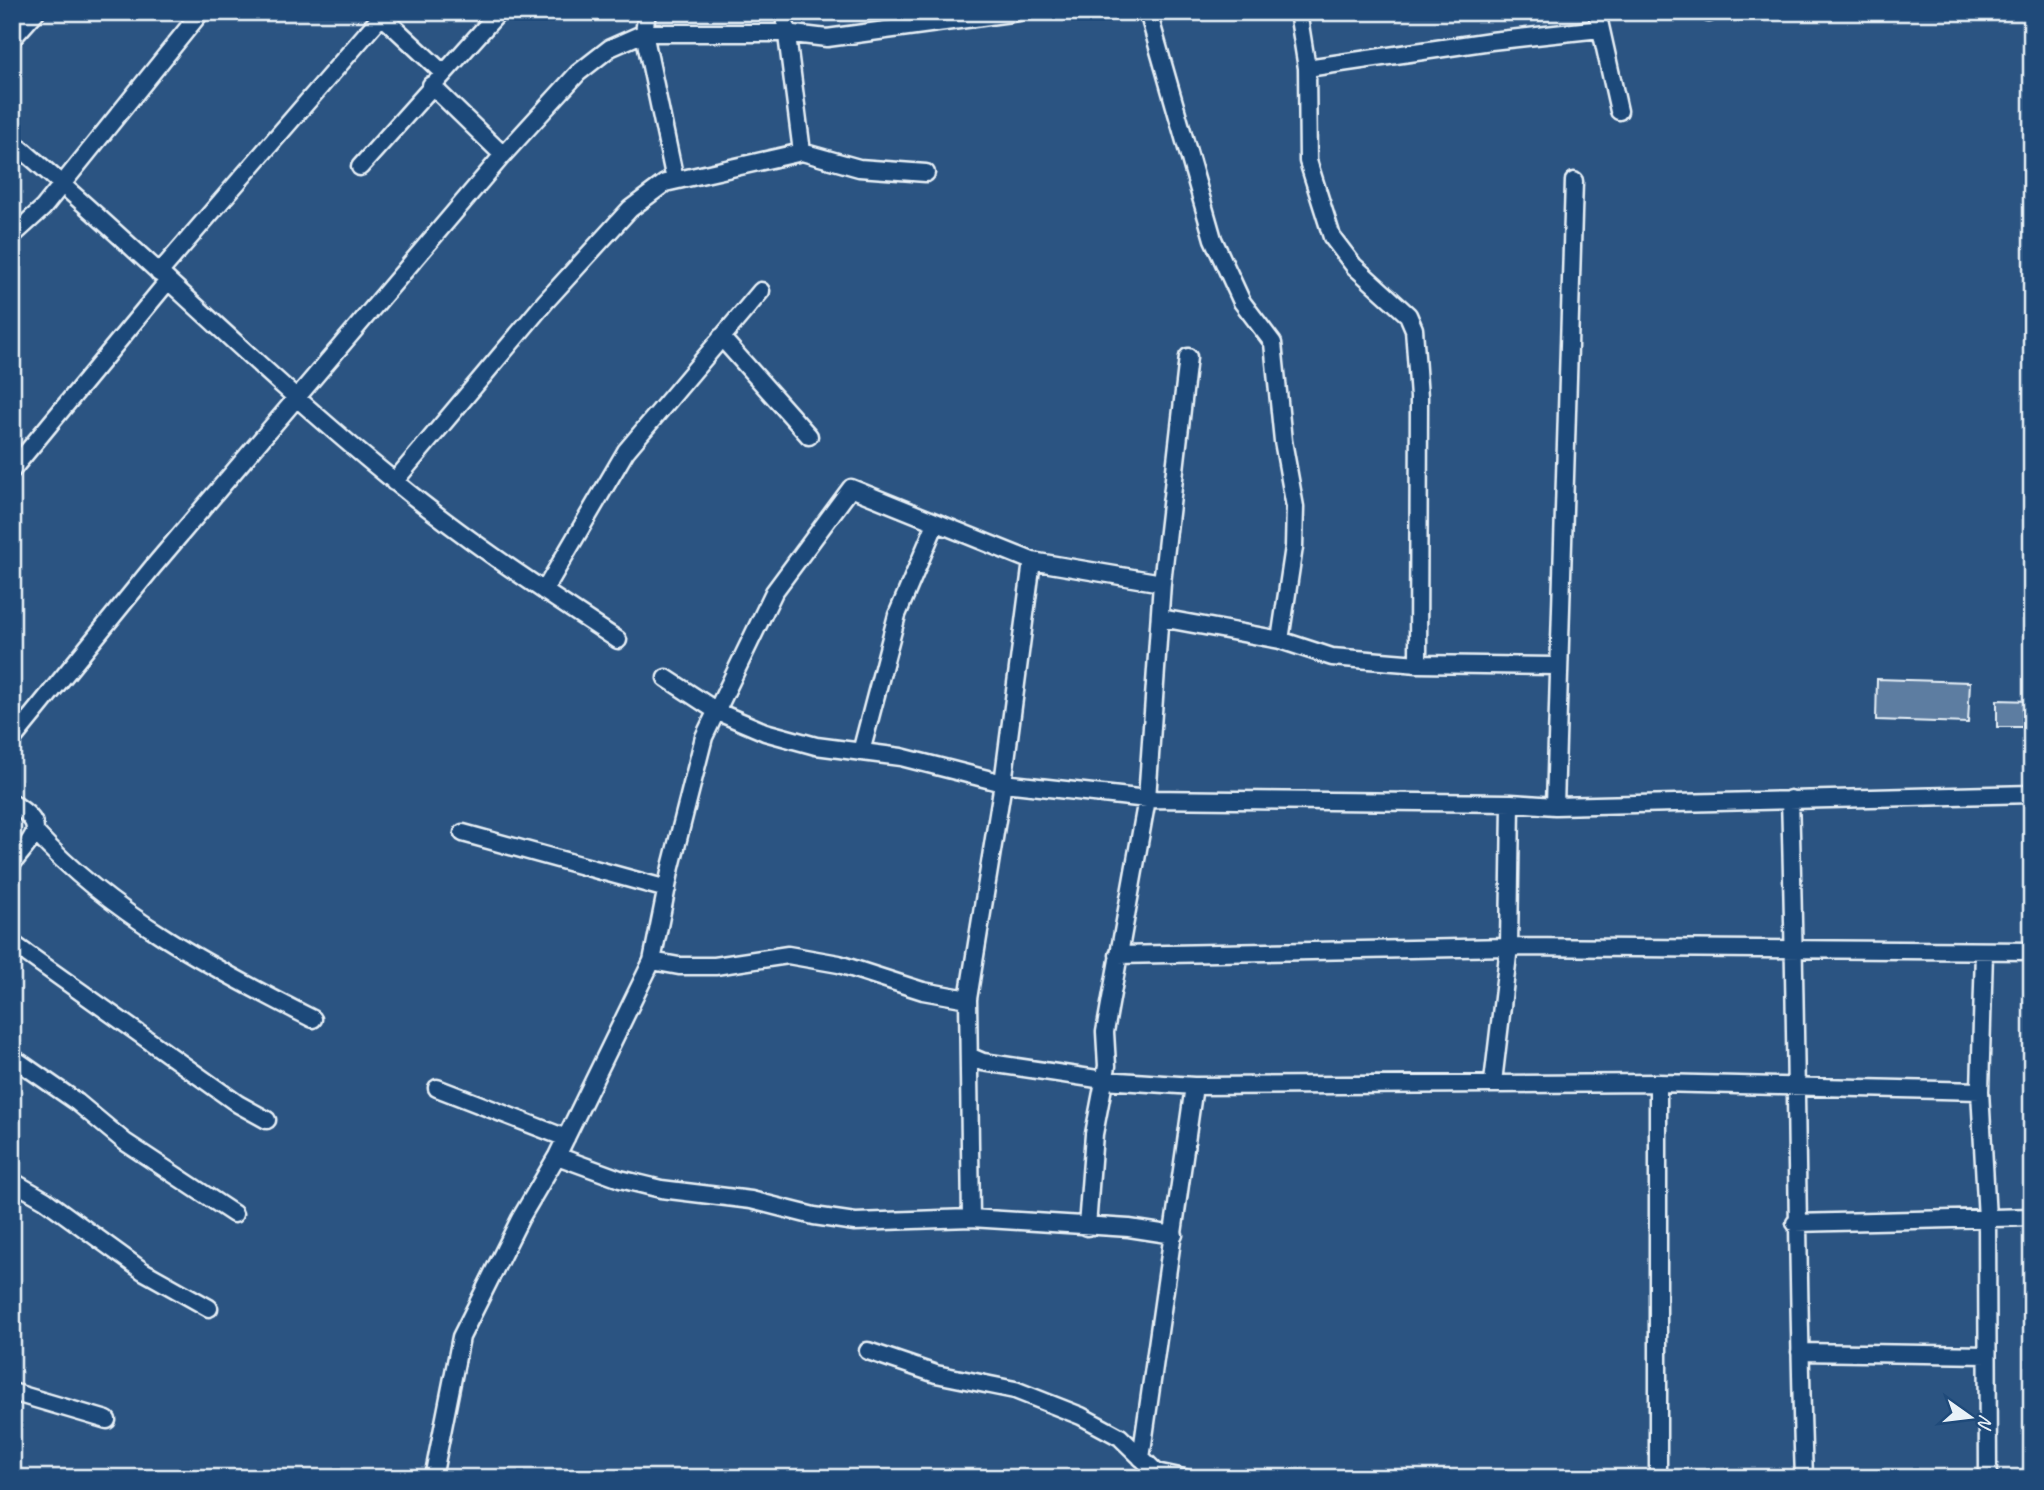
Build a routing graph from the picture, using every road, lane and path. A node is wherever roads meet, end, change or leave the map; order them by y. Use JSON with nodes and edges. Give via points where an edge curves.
{"nodes":[{"id":1,"x":36,"y":12,"type":"edge"},
{"id":2,"x":201,"y":12,"type":"edge"},
{"id":3,"x":499,"y":12,"type":"edge"},
{"id":4,"x":647,"y":12,"type":"edge"},
{"id":5,"x":784,"y":12,"type":"edge"},
{"id":6,"x":1018,"y":12,"type":"edge"},
{"id":7,"x":1148,"y":12,"type":"edge"},
{"id":8,"x":1298,"y":12,"type":"edge"},
{"id":9,"x":1597,"y":12,"type":"edge"},
{"id":10,"x":383,"y":14,"type":"edge"},
{"id":11,"x":1600,"y":29,"type":"junction"},
{"id":12,"x":644,"y":33,"type":"junction"},
{"id":13,"x":785,"y":33,"type":"junction"},
{"id":14,"x":12,"y":40,"type":"edge"},
{"id":15,"x":1307,"y":68,"type":"junction"},
{"id":16,"x":437,"y":79,"type":"junction"},
{"id":17,"x":1619,"y":111,"type":"dead end"},
{"id":18,"x":12,"y":142,"type":"edge"},
{"id":19,"x":802,"y":152,"type":"junction"},
{"id":20,"x":502,"y":155,"type":"junction"},
{"id":21,"x":360,"y":167,"type":"dead end"},
{"id":22,"x":926,"y":173,"type":"dead end"},
{"id":23,"x":675,"y":180,"type":"junction"},
{"id":24,"x":1574,"y":181,"type":"dead end"},
{"id":25,"x":63,"y":184,"type":"junction"},
{"id":26,"x":12,"y":236,"type":"edge"},
{"id":27,"x":163,"y":277,"type":"junction"},
{"id":28,"x":761,"y":291,"type":"dead end"},
{"id":29,"x":721,"y":337,"type":"junction"},
{"id":30,"x":1188,"y":357,"type":"dead end"},
{"id":31,"x":297,"y":400,"type":"junction"},
{"id":32,"x":809,"y":436,"type":"dead end"},
{"id":33,"x":12,"y":470,"type":"edge"},
{"id":34,"x":394,"y":482,"type":"junction"},
{"id":35,"x":936,"y":523,"type":"junction"},
{"id":36,"x":1032,"y":561,"type":"junction"},
{"id":37,"x":1162,"y":583,"type":"junction"},
{"id":38,"x":544,"y":591,"type":"junction"},
{"id":39,"x":1161,"y":618,"type":"junction"},
{"id":40,"x":618,"y":640,"type":"dead end"},
{"id":41,"x":1280,"y":640,"type":"junction"},
{"id":42,"x":1418,"y":664,"type":"junction"},
{"id":43,"x":1557,"y":666,"type":"junction"},
{"id":44,"x":666,"y":678,"type":"dead end"},
{"id":45,"x":718,"y":712,"type":"junction"},
{"id":46,"x":12,"y":740,"type":"edge"},
{"id":47,"x":861,"y":752,"type":"junction"},
{"id":48,"x":1003,"y":783,"type":"junction"},
{"id":49,"x":2032,"y":794,"type":"edge"},
{"id":50,"x":1147,"y":799,"type":"junction"},
{"id":51,"x":1790,"y":799,"type":"junction"},
{"id":52,"x":12,"y":803,"type":"edge"},
{"id":53,"x":1511,"y":803,"type":"junction"},
{"id":54,"x":1555,"y":806,"type":"junction"},
{"id":55,"x":36,"y":833,"type":"junction"},
{"id":56,"x":463,"y":833,"type":"dead end"},
{"id":57,"x":12,"y":864,"type":"edge"},
{"id":58,"x":667,"y":890,"type":"junction"},
{"id":59,"x":12,"y":943,"type":"edge"},
{"id":60,"x":1509,"y":947,"type":"junction"},
{"id":61,"x":1794,"y":951,"type":"junction"},
{"id":62,"x":2032,"y":951,"type":"edge"},
{"id":63,"x":1984,"y":952,"type":"junction"},
{"id":64,"x":1118,"y":955,"type":"junction"},
{"id":65,"x":652,"y":961,"type":"junction"},
{"id":66,"x":968,"y":999,"type":"junction"},
{"id":67,"x":313,"y":1019,"type":"dead end"},
{"id":68,"x":969,"y":1056,"type":"junction"},
{"id":69,"x":12,"y":1057,"type":"edge"},
{"id":70,"x":1104,"y":1080,"type":"junction"},
{"id":71,"x":1493,"y":1082,"type":"junction"},
{"id":72,"x":1658,"y":1083,"type":"junction"},
{"id":73,"x":1797,"y":1085,"type":"junction"},
{"id":74,"x":1194,"y":1086,"type":"junction"},
{"id":75,"x":437,"y":1088,"type":"dead end"},
{"id":76,"x":1980,"y":1091,"type":"junction"},
{"id":77,"x":267,"y":1120,"type":"dead end"},
{"id":78,"x":566,"y":1138,"type":"junction"},
{"id":79,"x":557,"y":1156,"type":"junction"},
{"id":80,"x":12,"y":1181,"type":"edge"},
{"id":81,"x":234,"y":1214,"type":"dead end"},
{"id":82,"x":2032,"y":1217,"type":"edge"},
{"id":83,"x":971,"y":1218,"type":"junction"},
{"id":84,"x":1987,"y":1219,"type":"junction"},
{"id":85,"x":1795,"y":1223,"type":"junction"},
{"id":86,"x":1087,"y":1227,"type":"junction"},
{"id":87,"x":1174,"y":1235,"type":"junction"},
{"id":88,"x":209,"y":1308,"type":"dead end"},
{"id":89,"x":868,"y":1352,"type":"dead end"},
{"id":90,"x":1800,"y":1352,"type":"junction"},
{"id":91,"x":1987,"y":1354,"type":"junction"},
{"id":92,"x":12,"y":1392,"type":"edge"},
{"id":93,"x":107,"y":1420,"type":"dead end"},
{"id":94,"x":1141,"y":1458,"type":"junction"},
{"id":95,"x":433,"y":1478,"type":"edge"},
{"id":96,"x":1184,"y":1478,"type":"edge"},
{"id":97,"x":1658,"y":1478,"type":"edge"},
{"id":98,"x":1804,"y":1478,"type":"edge"},
{"id":99,"x":1988,"y":1478,"type":"edge"}],
"edges":[{"from":1,"to":14,"type":"street"},
{"from":2,"to":25,"type":"street"},
{"from":3,"to":16,"type":"street"},
{"from":4,"to":12,"type":"street"},
{"from":5,"to":13,"type":"street"},
{"from":6,"to":13,"type":"street","via":[[827,38]]},
{"from":7,"to":41,"type":"street","via":[[1213,239],[1242,302],[1273,343],[1295,507]]},
{"from":8,"to":15,"type":"street"},
{"from":9,"to":11,"type":"street"},
{"from":10,"to":16,"type":"street"},
{"from":10,"to":27,"type":"street"},
{"from":11,"to":15,"type":"street"},
{"from":11,"to":17,"type":"street"},
{"from":12,"to":13,"type":"street"},
{"from":12,"to":20,"type":"street","via":[[610,48],[578,73]]},
{"from":12,"to":23,"type":"street"},
{"from":13,"to":19,"type":"street"},
{"from":15,"to":42,"type":"street","via":[[1308,160],[1332,237],[1354,266],[1408,315],[1414,328],[1420,410]]},
{"from":16,"to":20,"type":"street"},
{"from":16,"to":21,"type":"street"},
{"from":18,"to":25,"type":"street"},
{"from":19,"to":22,"type":"street","via":[[859,168]]},
{"from":19,"to":23,"type":"street"},
{"from":20,"to":31,"type":"street"},
{"from":23,"to":34,"type":"street","via":[[630,209]]},
{"from":24,"to":43,"type":"street"},
{"from":25,"to":26,"type":"street"},
{"from":25,"to":27,"type":"street"},
{"from":27,"to":31,"type":"street"},
{"from":27,"to":33,"type":"street"},
{"from":28,"to":29,"type":"street"},
{"from":29,"to":32,"type":"street"},
{"from":29,"to":38,"type":"street","via":[[626,452]]},
{"from":30,"to":37,"type":"street"},
{"from":31,"to":34,"type":"street"},
{"from":31,"to":46,"type":"street"},
{"from":34,"to":38,"type":"street"},
{"from":35,"to":36,"type":"street"},
{"from":35,"to":45,"type":"street","via":[[850,488],[774,592]]},
{"from":35,"to":47,"type":"street","via":[[897,615]]},
{"from":36,"to":37,"type":"street"},
{"from":36,"to":48,"type":"street"},
{"from":37,"to":39,"type":"street"},
{"from":38,"to":40,"type":"street"},
{"from":39,"to":41,"type":"street"},
{"from":39,"to":50,"type":"street"},
{"from":41,"to":42,"type":"street","via":[[1332,657]]},
{"from":42,"to":43,"type":"street"},
{"from":43,"to":54,"type":"street"},
{"from":44,"to":45,"type":"street"},
{"from":45,"to":47,"type":"street","via":[[765,732]]},
{"from":45,"to":58,"type":"street","via":[[704,737]]},
{"from":47,"to":48,"type":"street","via":[[901,757]]},
{"from":48,"to":50,"type":"street"},
{"from":48,"to":66,"type":"street"},
{"from":49,"to":51,"type":"street"},
{"from":50,"to":53,"type":"street"},
{"from":50,"to":64,"type":"street"},
{"from":51,"to":54,"type":"street"},
{"from":51,"to":61,"type":"street"},
{"from":52,"to":55,"type":"street","via":[[30,814]]},
{"from":53,"to":54,"type":"street"},
{"from":53,"to":60,"type":"street"},
{"from":55,"to":57,"type":"street"},
{"from":55,"to":67,"type":"street","via":[[69,869],[185,950]]},
{"from":56,"to":58,"type":"street"},
{"from":58,"to":65,"type":"street"},
{"from":59,"to":77,"type":"street"},
{"from":60,"to":61,"type":"street"},
{"from":60,"to":64,"type":"street"},
{"from":60,"to":71,"type":"street"},
{"from":61,"to":63,"type":"street"},
{"from":61,"to":73,"type":"street"},
{"from":62,"to":63,"type":"street"},
{"from":63,"to":76,"type":"street"},
{"from":64,"to":70,"type":"street","via":[[1105,1032]]},
{"from":65,"to":66,"type":"street","via":[[715,966],[788,955]]},
{"from":65,"to":78,"type":"street"},
{"from":66,"to":68,"type":"street"},
{"from":68,"to":70,"type":"street"},
{"from":68,"to":83,"type":"street"},
{"from":69,"to":81,"type":"street","via":[[125,1142]]},
{"from":70,"to":74,"type":"street"},
{"from":70,"to":86,"type":"street","via":[[1094,1134]]},
{"from":71,"to":72,"type":"street"},
{"from":71,"to":74,"type":"street"},
{"from":72,"to":73,"type":"street"},
{"from":72,"to":97,"type":"street"},
{"from":73,"to":76,"type":"street"},
{"from":73,"to":85,"type":"street"},
{"from":74,"to":87,"type":"street"},
{"from":75,"to":78,"type":"street"},
{"from":76,"to":84,"type":"street"},
{"from":78,"to":79,"type":"street"},
{"from":79,"to":83,"type":"street","via":[[661,1189],[751,1200],[814,1216],[855,1222]]},
{"from":79,"to":95,"type":"street","via":[[461,1337]]},
{"from":80,"to":88,"type":"street","via":[[143,1271]]},
{"from":82,"to":84,"type":"street"},
{"from":83,"to":86,"type":"street"},
{"from":84,"to":85,"type":"street"},
{"from":84,"to":91,"type":"street"},
{"from":85,"to":90,"type":"street"},
{"from":86,"to":87,"type":"street"},
{"from":87,"to":94,"type":"street"},
{"from":89,"to":94,"type":"street","via":[[936,1374],[1015,1390],[1101,1426]]},
{"from":90,"to":91,"type":"street"},
{"from":90,"to":98,"type":"street"},
{"from":91,"to":99,"type":"street"},
{"from":92,"to":93,"type":"street"},
{"from":94,"to":96,"type":"street","via":[[1156,1472]]}]}
